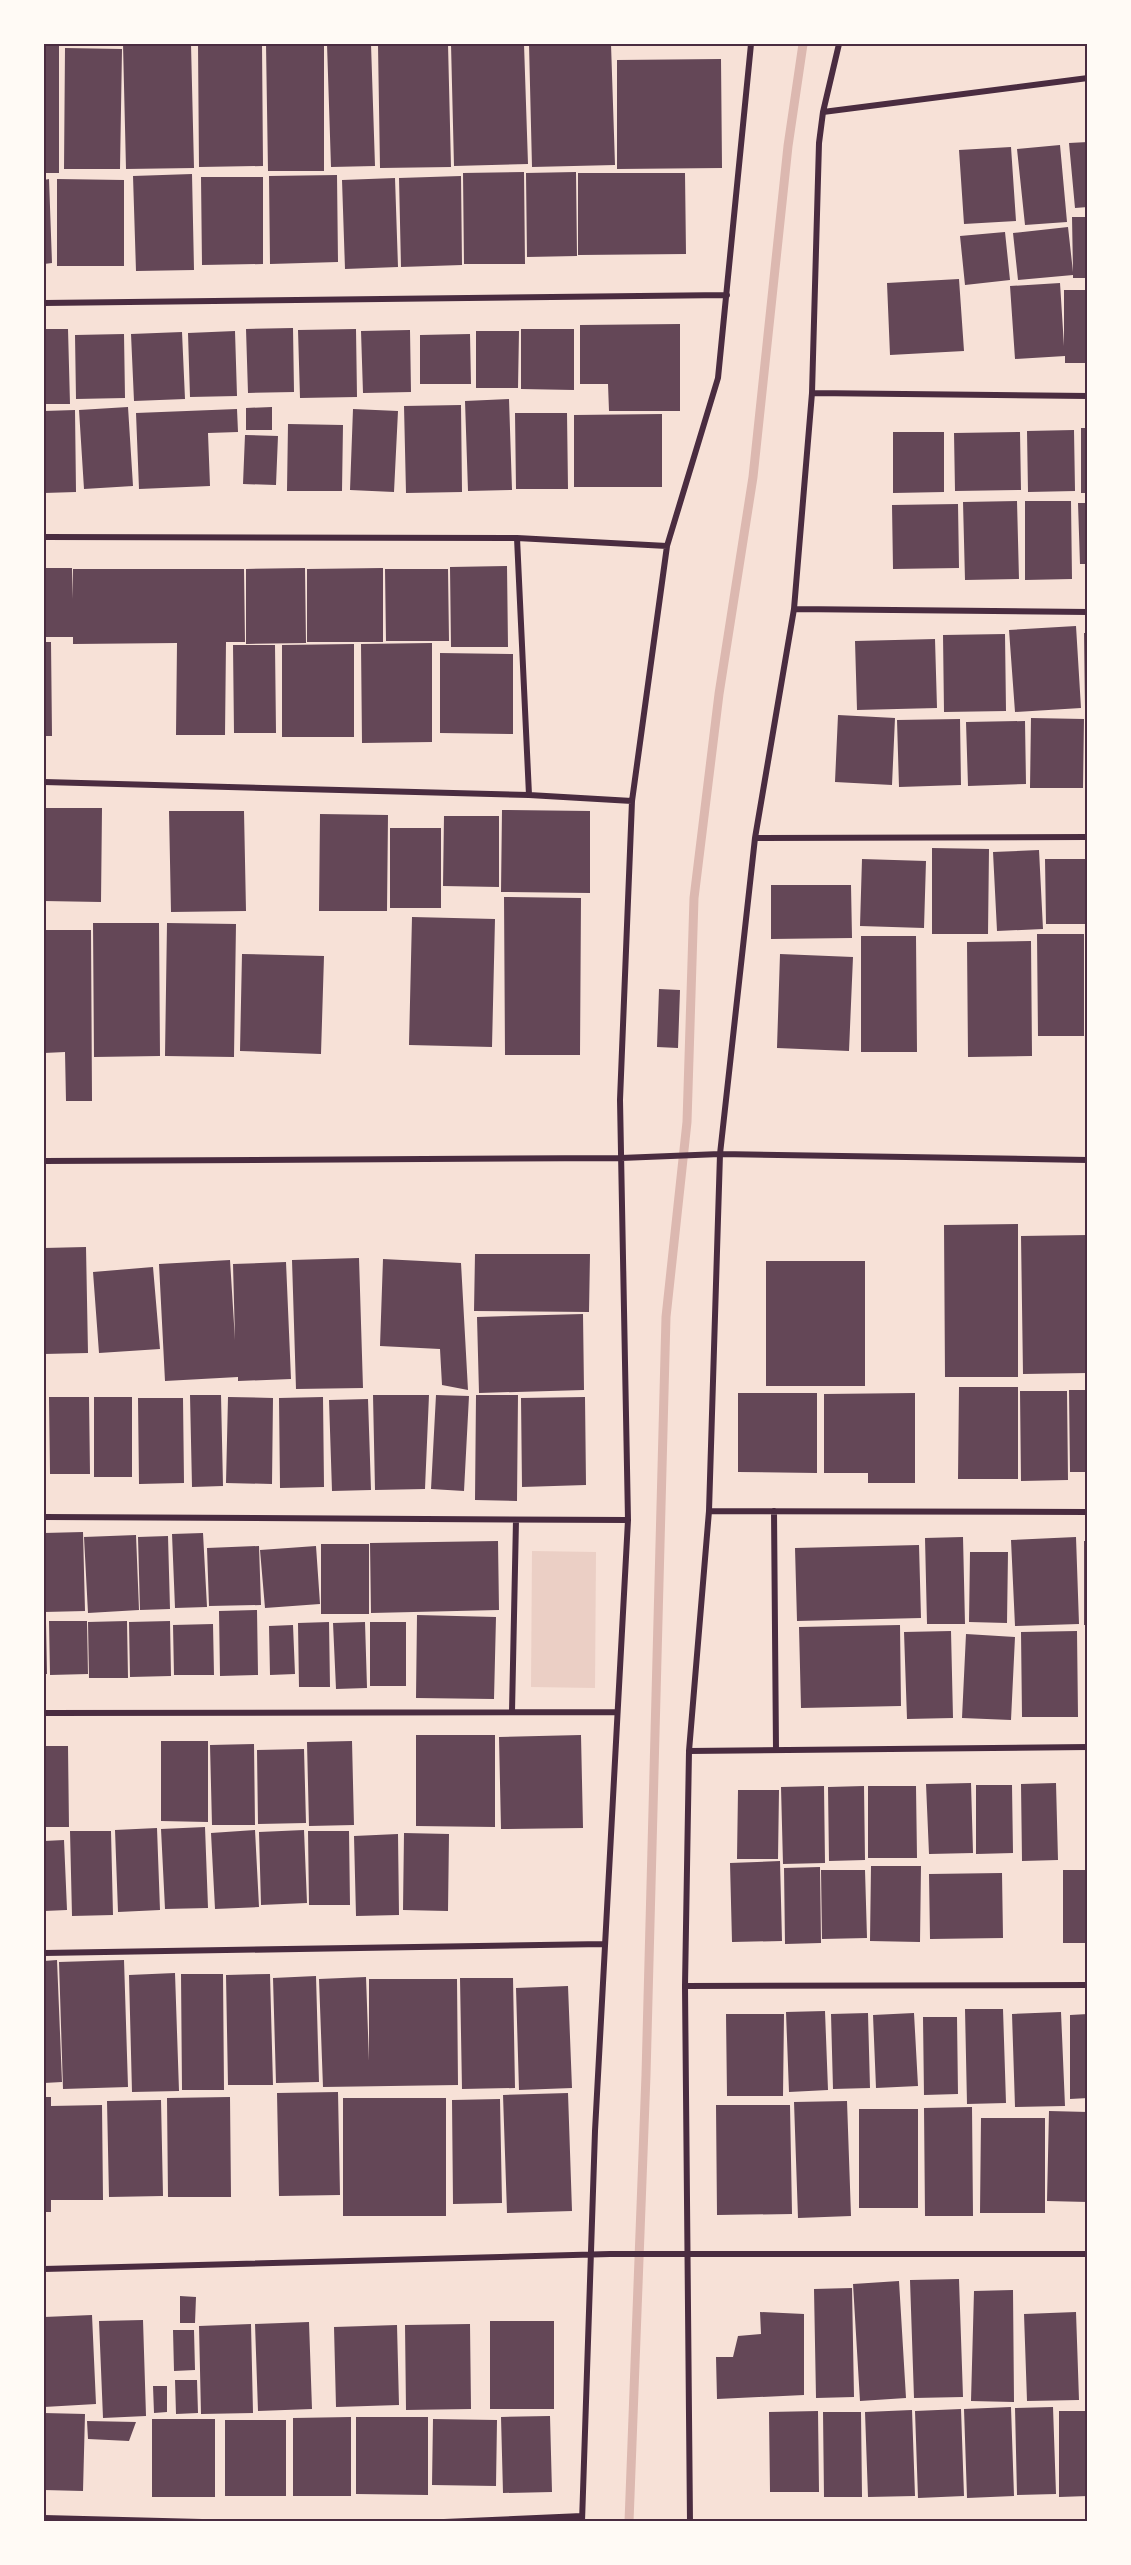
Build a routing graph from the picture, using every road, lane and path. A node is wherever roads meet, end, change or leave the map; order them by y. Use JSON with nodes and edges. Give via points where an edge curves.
{"nodes":[{"id":1,"x":751,"y":44,"type":"edge"},
{"id":2,"x":839,"y":44,"type":"edge"},
{"id":3,"x":1088,"y":78,"type":"edge"},
{"id":4,"x":823,"y":112,"type":"junction"},
{"id":5,"x":727,"y":295,"type":"junction"},
{"id":6,"x":44,"y":303,"type":"edge"},
{"id":7,"x":812,"y":393,"type":"junction"},
{"id":8,"x":1088,"y":396,"type":"edge"},
{"id":9,"x":44,"y":537,"type":"edge"},
{"id":10,"x":517,"y":538,"type":"junction"},
{"id":11,"x":668,"y":546,"type":"junction"},
{"id":12,"x":794,"y":609,"type":"junction"},
{"id":13,"x":1088,"y":612,"type":"edge"},
{"id":14,"x":44,"y":782,"type":"edge"},
{"id":15,"x":529,"y":795,"type":"junction"},
{"id":16,"x":632,"y":801,"type":"junction"},
{"id":17,"x":1088,"y":837,"type":"edge"},
{"id":18,"x":755,"y":838,"type":"junction"},
{"id":19,"x":720,"y":1154,"type":"junction"},
{"id":20,"x":621,"y":1158,"type":"junction"},
{"id":21,"x":1088,"y":1160,"type":"edge"},
{"id":22,"x":44,"y":1161,"type":"edge"},
{"id":23,"x":709,"y":1511,"type":"junction"},
{"id":24,"x":774,"y":1511,"type":"junction"},
{"id":25,"x":1088,"y":1512,"type":"edge"},
{"id":26,"x":44,"y":1517,"type":"edge"},
{"id":27,"x":516,"y":1520,"type":"junction"},
{"id":28,"x":628,"y":1520,"type":"junction"},
{"id":29,"x":513,"y":1712,"type":"junction"},
{"id":30,"x":615,"y":1712,"type":"junction"},
{"id":31,"x":44,"y":1713,"type":"edge"},
{"id":32,"x":1088,"y":1747,"type":"edge"},
{"id":33,"x":776,"y":1750,"type":"junction"},
{"id":34,"x":689,"y":1751,"type":"junction"},
{"id":35,"x":604,"y":1944,"type":"junction"},
{"id":36,"x":44,"y":1953,"type":"edge"},
{"id":37,"x":1088,"y":1985,"type":"edge"},
{"id":38,"x":685,"y":1986,"type":"junction"},
{"id":39,"x":591,"y":2254,"type":"junction"},
{"id":40,"x":686,"y":2254,"type":"junction"},
{"id":41,"x":1088,"y":2254,"type":"edge"},
{"id":42,"x":44,"y":2269,"type":"edge"},
{"id":43,"x":44,"y":2518,"type":"edge"},
{"id":44,"x":582,"y":2519,"type":"edge"},
{"id":45,"x":202,"y":2522,"type":"edge"},
{"id":46,"x":444,"y":2522,"type":"edge"},
{"id":47,"x":690,"y":2522,"type":"edge"}],
"edges":[{"from":1,"to":5,"type":"street"},
{"from":2,"to":4,"type":"street"},
{"from":3,"to":4,"type":"street"},
{"from":4,"to":7,"type":"street"},
{"from":5,"to":6,"type":"street"},
{"from":5,"to":11,"type":"street","via":[[718,378]]},
{"from":7,"to":8,"type":"street"},
{"from":7,"to":12,"type":"street"},
{"from":9,"to":10,"type":"street"},
{"from":10,"to":11,"type":"street"},
{"from":10,"to":15,"type":"street"},
{"from":11,"to":16,"type":"street"},
{"from":12,"to":13,"type":"street"},
{"from":12,"to":18,"type":"street"},
{"from":14,"to":15,"type":"street"},
{"from":15,"to":16,"type":"street"},
{"from":16,"to":20,"type":"street"},
{"from":17,"to":18,"type":"street"},
{"from":18,"to":19,"type":"street"},
{"from":19,"to":20,"type":"street"},
{"from":19,"to":21,"type":"street"},
{"from":19,"to":23,"type":"street"},
{"from":20,"to":22,"type":"street"},
{"from":20,"to":28,"type":"street"},
{"from":23,"to":24,"type":"street"},
{"from":23,"to":34,"type":"street"},
{"from":24,"to":25,"type":"street"},
{"from":24,"to":33,"type":"street"},
{"from":26,"to":27,"type":"street"},
{"from":27,"to":28,"type":"street"},
{"from":27,"to":29,"type":"street"},
{"from":28,"to":30,"type":"street"},
{"from":29,"to":30,"type":"street"},
{"from":29,"to":31,"type":"street"},
{"from":30,"to":35,"type":"street"},
{"from":32,"to":33,"type":"street"},
{"from":33,"to":34,"type":"street"},
{"from":34,"to":38,"type":"street"},
{"from":35,"to":36,"type":"street"},
{"from":35,"to":39,"type":"street"},
{"from":37,"to":38,"type":"street"},
{"from":38,"to":40,"type":"street"},
{"from":39,"to":40,"type":"street"},
{"from":39,"to":42,"type":"street"},
{"from":39,"to":44,"type":"street"},
{"from":40,"to":41,"type":"street"},
{"from":40,"to":47,"type":"street"},
{"from":43,"to":45,"type":"street"},
{"from":44,"to":46,"type":"street"}]}
